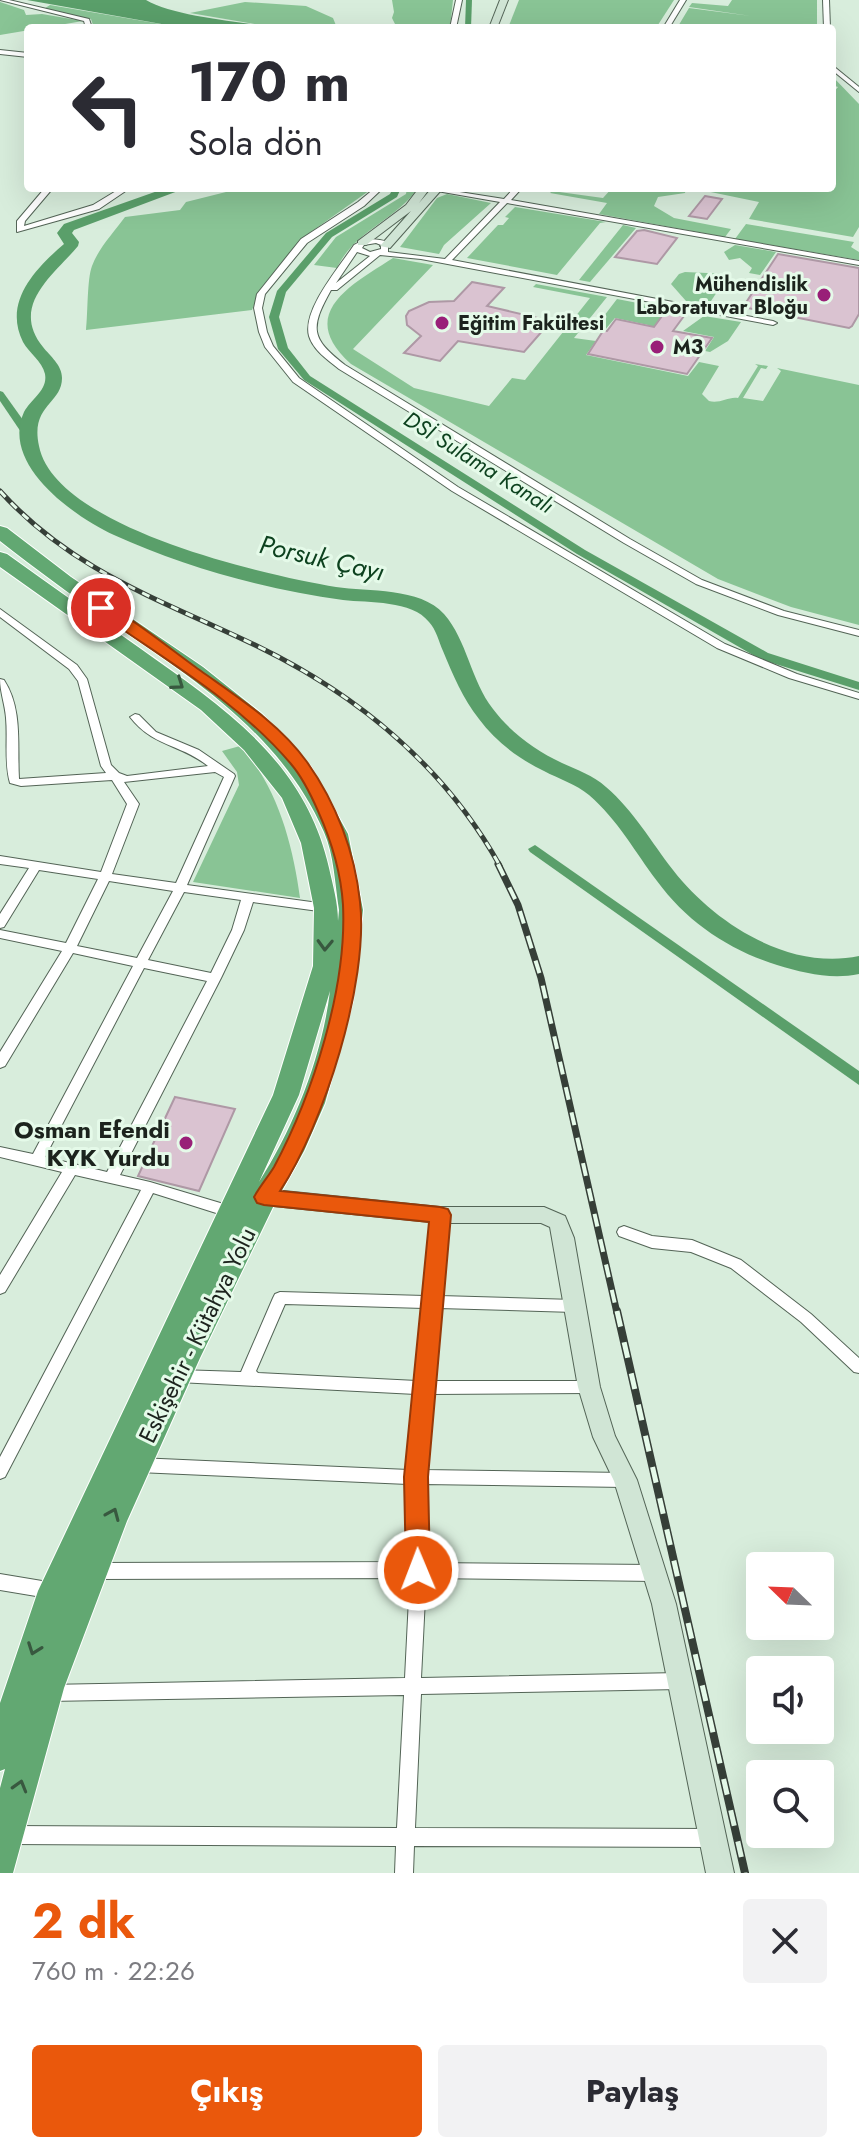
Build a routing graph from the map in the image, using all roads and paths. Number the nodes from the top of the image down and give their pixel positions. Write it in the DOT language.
graph roads {
  1 [pos="1,0"];
  2 [pos="459,0"];
  3 [pos="504,0"];
  4 [pos="514,0"];
  5 [pos="683,0"];
  6 [pos="826,0"];
  7 [pos="88,24"];
  8 [pos="454,24"];
  9 [pos="500,24"];
  10 [pos="668,24"];
  11 [pos="827,24"];
  12 [pos="0,52"];
  13 [pos="24,55"];
  14 [pos="836,70"];
  15 [pos="859,90"];
  16 [pos="46,192"];
  17 [pos="120,192"];
  18 [pos="374,192"];
  19 [pos="428,192"];
  20 [pos="430,192"];
  21 [pos="454,192"];
  22 [pos="514,192"];
  23 [pos="505,202"];
  24 [pos="359,245"];
  25 [pos="383,250"];
  26 [pos="446,262"];
  27 [pos="859,263"];
  28 [pos="326,295"];
  29 [pos="773,323"];
  30 [pos="0,532"];
  31 [pos="0,558"];
  32 [pos="0,612"];
  33 [pos="859,633"];
  34 [pos="0,682"];
  35 [pos="859,696"];
  36 [pos="135,717"];
  37 [pos="217,768"];
  38 [pos="115,776"];
  39 [pos="0,860"];
  40 [pos="36,866"];
  41 [pos="105,877"];
  42 [pos="180,888"];
  43 [pos="248,898"];
  44 [pos="326,908"];
  45 [pos="0,924"];
  46 [pos="0,934"];
  47 [pos="70,948"];
  48 [pos="141,962"];
  49 [pos="215,978"];
  50 [pos="0,1063"];
  51 [pos="0,1152"];
  52 [pos="36,1161"];
  53 [pos="71,1169"];
  54 [pos="111,1178"];
  55 [pos="150,1187"];
  56 [pos="264,1197"];
  57 [pos="232,1212"];
  58 [pos="440,1215"];
  59 [pos="624,1232"];
  60 [pos="0,1288"];
  61 [pos="434,1301"];
  62 [pos="574,1306"];
  63 [pos="859,1367"];
  64 [pos="177,1376"];
  65 [pos="255,1379"];
  66 [pos="589,1387"];
  67 [pos="426,1388"];
  68 [pos="135,1465"];
  69 [pos="0,1472"];
  70 [pos="416,1477"];
  71 [pos="625,1480"];
  72 [pos="418,1570"];
  73 [pos="89,1571"];
  74 [pos="654,1573"];
  75 [pos="0,1582"];
  76 [pos="54,1591"];
  77 [pos="680,1681"];
  78 [pos="414,1688"];
  79 [pos="46,1694"];
  80 [pos="0,1754"];
  81 [pos="406,1837"];
  82 [pos="713,1838"];
  83 [pos="3,1848"];
  84 [pos="404,1873"];
  85 [pos="720,1873"];
  1 -- 7 [label="street"];
  2 -- 8 [label="street"];
  3 -- 9 [label="street"];
  4 -- 9 [label="street"];
  5 -- 10 [label="street"];
  6 -- 11 [label="street"];
  12 -- 13 [label="street"];
  14 -- 15 [label="street"];
  16 -- 17 [label="street"];
  18 -- 35 [label="street"];
  19 -- 24 [label="street"];
  20 -- 25 [label="street"];
  21 -- 23 [label="street"];
  22 -- 23 [label="street"];
  23 -- 26 [label="street"];
  23 -- 27 [label="street"];
  24 -- 25 [label="street"];
  24 -- 25 [label="street"];
  24 -- 28 [label="street"];
  25 -- 26 [label="street"];
  25 -- 28 [label="street"];
  26 -- 29 [label="street"];
  28 -- 33 [label="street"];
  30 -- 56 [label="highway, Eskişehir - Kütahya Yolu"];
  31 -- 44 [label="highway, Eskişehir - Kütahya Yolu, one-way"];
  32 -- 38 [label="street"];
  34 -- 38 [label="street"];
  36 -- 37 [label="street"];
  37 -- 38 [label="street"];
  37 -- 42 [label="street"];
  38 -- 41 [label="street"];
  39 -- 40 [label="street"];
  40 -- 41 [label="street"];
  40 -- 45 [label="street"];
  41 -- 42 [label="street"];
  41 -- 47 [label="street"];
  42 -- 43 [label="street"];
  42 -- 48 [label="street"];
  43 -- 44 [label="street"];
  43 -- 49 [label="street"];
  44 -- 57 [label="highway, Eskişehir - Kütahya Yolu, one-way"];
  46 -- 47 [label="street"];
  47 -- 48 [label="street"];
  47 -- 50 [label="street"];
  48 -- 49 [label="street"];
  48 -- 52 [label="street"];
  49 -- 54 [label="street"];
  51 -- 52 [label="street"];
  52 -- 53 [label="street"];
  53 -- 54 [label="street"];
  53 -- 60 [label="street"];
  54 -- 55 [label="street"];
  55 -- 57 [label="street"];
  55 -- 69 [label="street"];
  56 -- 58 [label="street"];
  56 -- 64 [label="highway, Eskişehir - Kütahya Yolu"];
  57 -- 76 [label="highway, Eskişehir - Kütahya Yolu"];
  58 -- 61 [label="street"];
  58 -- 62 [label="street"];
  59 -- 63 [label="street"];
  61 -- 62 [label="street"];
  61 -- 65 [label="street"];
  61 -- 67 [label="street"];
  62 -- 66 [label="street"];
  64 -- 65 [label="street"];
  64 -- 68 [label="highway, Eskişehir - Kütahya Yolu"];
  65 -- 67 [label="street"];
  66 -- 67 [label="street"];
  66 -- 71 [label="street"];
  67 -- 70 [label="street"];
  68 -- 70 [label="street"];
  73 -- 68 [label="highway, Eskişehir - Kütahya Yolu, one-way"];
  70 -- 71 [label="street"];
  70 -- 72 [label="street"];
  71 -- 74 [label="street"];
  72 -- 73 [label="street"];
  72 -- 74 [label="street"];
  72 -- 78 [label="street"];
  73 -- 79 [label="highway, Eskişehir - Kütahya Yolu"];
  74 -- 77 [label="street"];
  75 -- 76 [label="street"];
  76 -- 80 [label="highway, Eskişehir - Kütahya Yolu, one-way"];
  77 -- 78 [label="street"];
  77 -- 82 [label="street"];
  78 -- 79 [label="street"];
  78 -- 81 [label="street"];
  83 -- 79 [label="highway, Eskişehir - Kütahya Yolu, one-way"];
  81 -- 82 [label="street"];
  81 -- 83 [label="street"];
  81 -- 84 [label="street"];
  82 -- 85 [label="street"];
}
